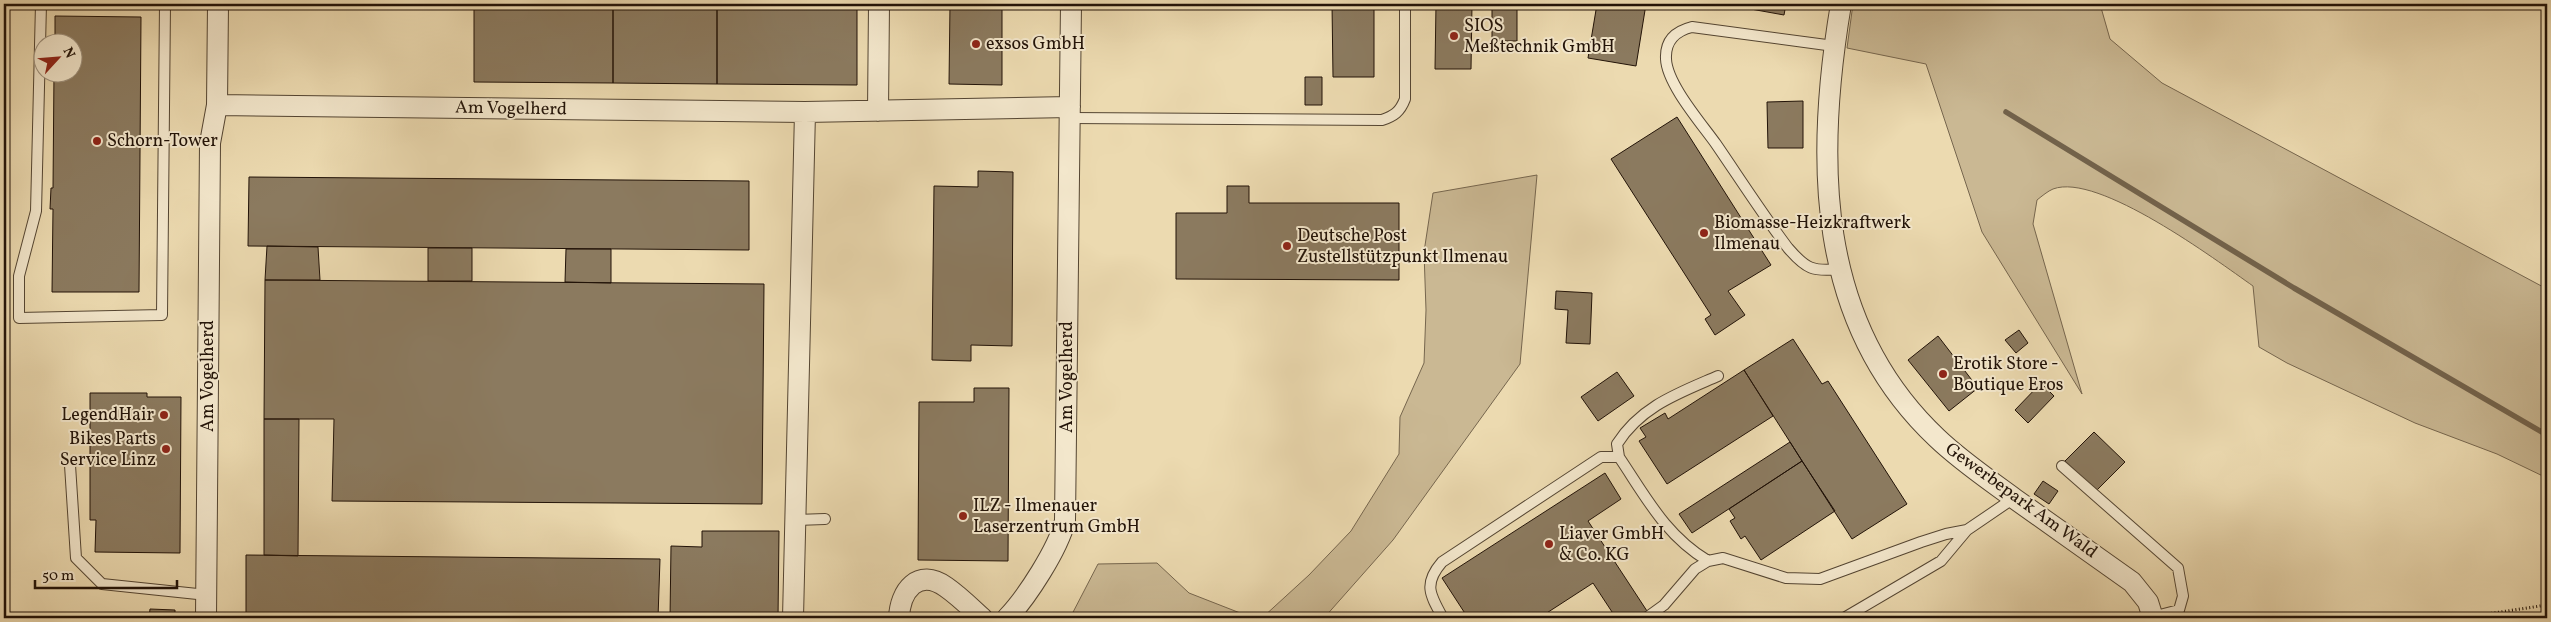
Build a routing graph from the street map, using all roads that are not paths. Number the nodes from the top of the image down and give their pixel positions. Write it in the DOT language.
graph roads {
  1 [pos="42,4"];
  2 [pos="165,4"];
  3 [pos="218,4"];
  4 [pos="879,4"];
  5 [pos="1072,4"];
  6 [pos="1405,4"];
  7 [pos="1841,4"];
  8 [pos="1834,46"];
  9 [pos="218,105"];
  10 [pos="878,111"];
  11 [pos="805,112"];
  12 [pos="1070,113"];
  13 [pos="1840,269"];
  14 [pos="1718,376"];
  15 [pos="1619,457"];
  16 [pos="70,465"];
  17 [pos="2062,466"];
  18 [pos="2014,498"];
  19 [pos="825,519"];
  20 [pos="796,520"];
  21 [pos="1967,530"];
  22 [pos="1708,561"];
  23 [pos="206,595"];
  24 [pos="2152,617"];
  25 [pos="206,618"];
  26 [pos="793,618"];
  27 [pos="899,618"];
  28 [pos="982,618"];
  29 [pos="1007,618"];
  30 [pos="1443,618"];
  31 [pos="1646,618"];
  32 [pos="1844,618"];
  1 -- 2 [label="lane"];
  3 -- 9 [label="street, Am Vogelherd"];
  4 -- 10 [label="street"];
  5 -- 12 [label="street, Am Vogelherd"];
  6 -- 12 [label="lane, Am Vogelherd"];
  7 -- 8 [label="street, Gewerbepark Am Wald"];
  8 -- 13 [label="street, Gewerbepark Am Wald"];
  8 -- 13 [label="lane"];
  9 -- 11 [label="street, Am Vogelherd"];
  9 -- 23 [label="street, Am Vogelherd"];
  10 -- 11 [label="street, Am Vogelherd"];
  10 -- 12 [label="street, Am Vogelherd"];
  11 -- 20 [label="street"];
  12 -- 29 [label="street, Am Vogelherd"];
  13 -- 18 [label="street, Gewerbepark Am Wald"];
  14 -- 15 [label="lane"];
  15 -- 22 [label="lane"];
  15 -- 30 [label="lane"];
  16 -- 23 [label="lane"];
  17 -- 24 [label="lane"];
  18 -- 21 [label="lane"];
  18 -- 24 [label="street, Gewerbepark Am Wald"];
  19 -- 20 [label="lane"];
  20 -- 26 [label="street"];
  21 -- 22 [label="lane"];
  21 -- 32 [label="lane"];
  22 -- 31 [label="lane"];
  23 -- 25 [label="street, Am Vogelherd"];
  27 -- 28 [label="street"];
}
